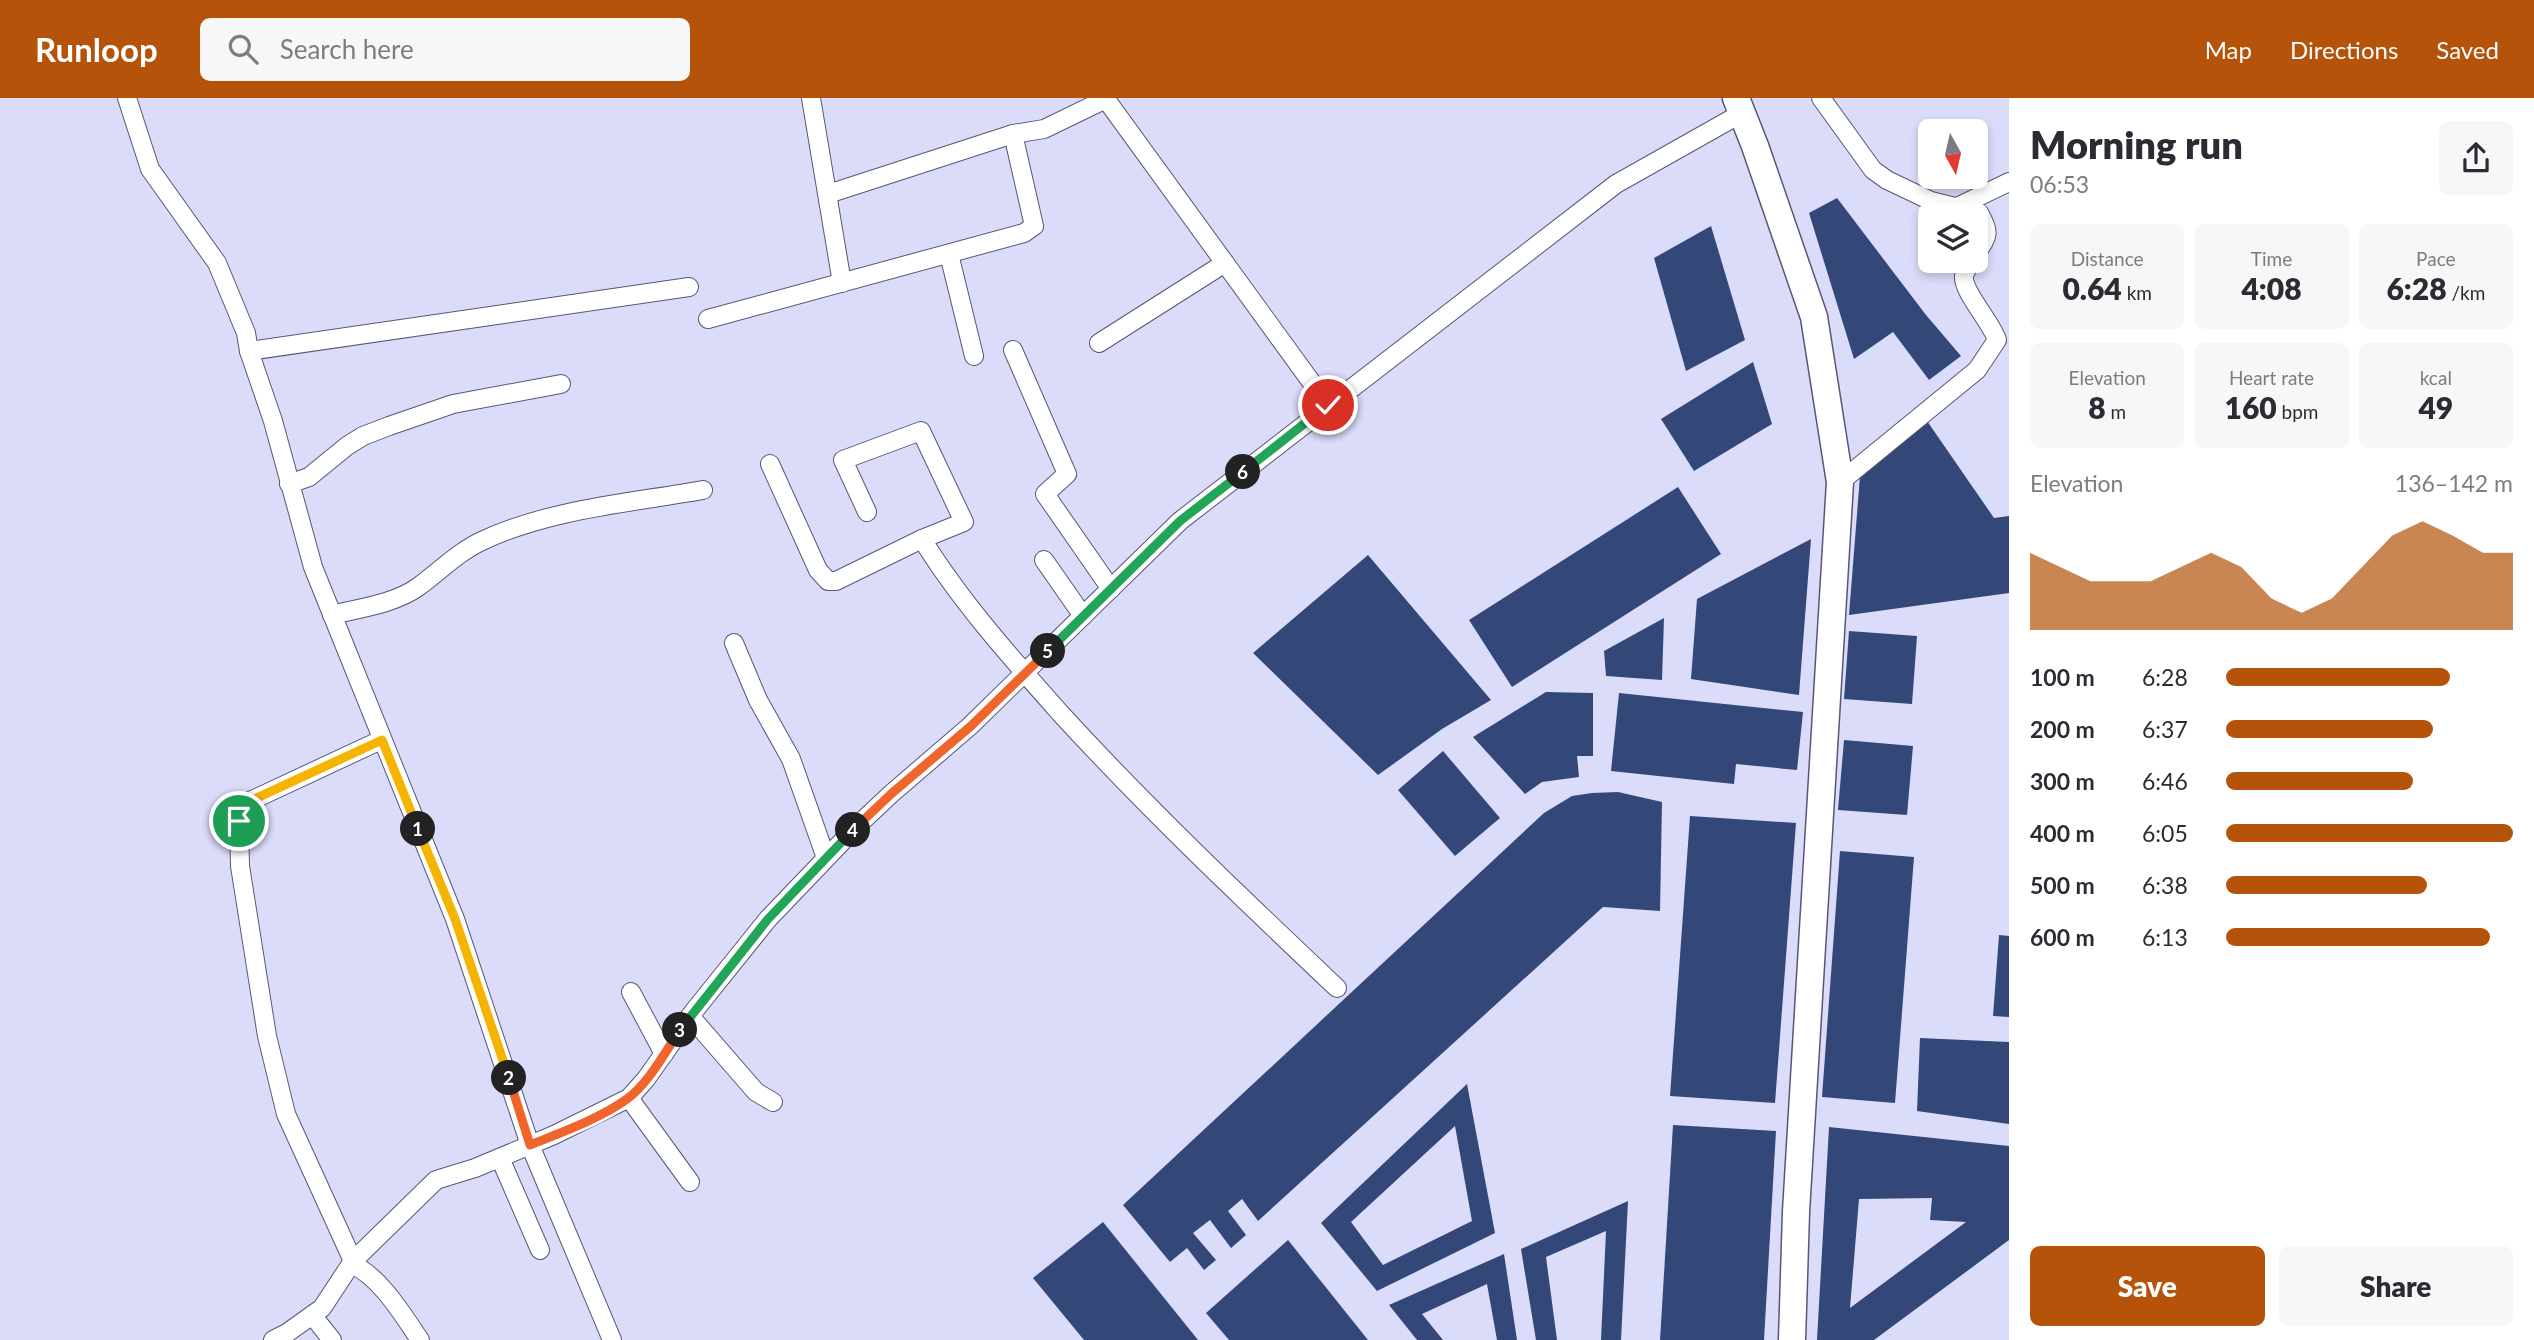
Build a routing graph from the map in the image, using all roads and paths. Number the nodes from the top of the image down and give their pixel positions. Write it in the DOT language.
graph roads {
  1 [pos="127,98"];
  2 [pos="811,98"];
  3 [pos="1821,98"];
  4 [pos="1105,99"];
  5 [pos="1739,105"];
  6 [pos="1013,134"];
  7 [pos="2009,182"];
  8 [pos="828,194"];
  9 [pos="1942,203"];
  10 [pos="1965,203"];
  11 [pos="949,254"];
  12 [pos="1225,263"];
  13 [pos="1966,273"];
  14 [pos="842,283"];
  15 [pos="689,288"];
  16 [pos="708,319"];
  17 [pos="1099,342"];
  18 [pos="249,351"];
  19 [pos="1013,351"];
  20 [pos="974,356"];
  21 [pos="561,384"];
  22 [pos="1328,405"];
  23 [pos="770,464"];
  24 [pos="1840,482"];
  25 [pos="289,484"];
  26 [pos="703,490"];
  27 [pos="867,512"];
  28 [pos="922,539"];
  29 [pos="1044,560"];
  30 [pos="1111,589"];
  31 [pos="332,615"];
  32 [pos="1083,616"];
  33 [pos="734,643"];
  34 [pos="1024,673"];
  35 [pos="382,740"];
  36 [pos="826,858"];
  37 [pos="1337,988"];
  38 [pos="631,992"];
  39 [pos="690,1016"];
  40 [pos="664,1054"];
  41 [pos="629,1098"];
  42 [pos="773,1102"];
  43 [pos="530,1145"];
  44 [pos="500,1158"];
  45 [pos="690,1182"];
  46 [pos="540,1250"];
  47 [pos="352,1262"];
  48 [pos="312,1315"];
  49 [pos="273,1340"];
  50 [pos="332,1340"];
  51 [pos="420,1340"];
  52 [pos="612,1340"];
  53 [pos="1792,1340"];
  1 -- 18 [label="street"];
  2 -- 8 [label="street"];
  3 -- 9 [label="street"];
  4 -- 6 [label="street"];
  4 -- 12 [label="street"];
  5 -- 22 [label="street"];
  5 -- 24 [label="street"];
  6 -- 8 [label="street"];
  6 -- 11 [label="street"];
  7 -- 10 [label="street"];
  8 -- 14 [label="street"];
  11 -- 14 [label="street"];
  11 -- 20 [label="street"];
  12 -- 17 [label="street"];
  12 -- 22 [label="street"];
  13 -- 24 [label="street"];
  14 -- 16 [label="street"];
  15 -- 18 [label="street"];
  18 -- 25 [label="street"];
  19 -- 30 [label="street"];
  21 -- 25 [label="street"];
  22 -- 30 [label="street"];
  23 -- 28 [label="street"];
  24 -- 53 [label="street"];
  25 -- 31 [label="street"];
  26 -- 31 [label="street"];
  27 -- 28 [label="street"];
  28 -- 34 [label="street"];
  29 -- 32 [label="street"];
  30 -- 32 [label="street"];
  31 -- 35 [label="street"];
  32 -- 34 [label="street"];
  33 -- 36 [label="street"];
  34 -- 36 [label="street"];
  34 -- 37 [label="street"];
  35 -- 43 [label="street"];
  35 -- 47 [label="street"];
  36 -- 39 [label="street"];
  38 -- 40 [label="street"];
  39 -- 40 [label="street"];
  39 -- 42 [label="street"];
  40 -- 41 [label="street"];
  41 -- 43 [label="street"];
  41 -- 45 [label="street"];
  43 -- 44 [label="street"];
  43 -- 52 [label="street"];
  44 -- 46 [label="street"];
  44 -- 47 [label="street"];
  47 -- 48 [label="street"];
  47 -- 51 [label="street"];
  48 -- 49 [label="street"];
  48 -- 50 [label="street"];
}
